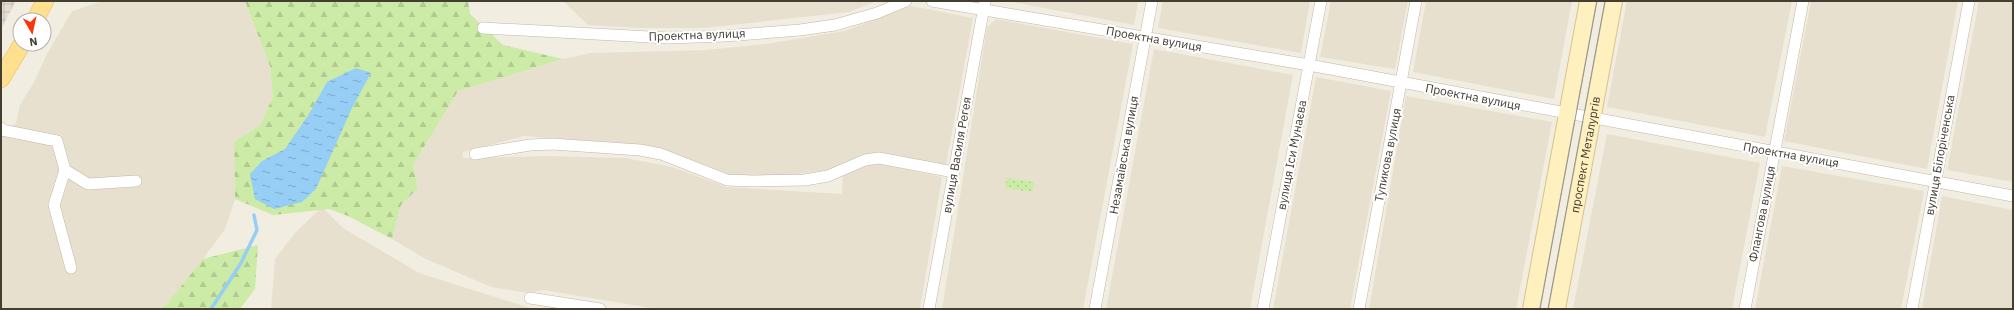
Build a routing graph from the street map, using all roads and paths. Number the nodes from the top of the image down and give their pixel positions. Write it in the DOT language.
graph roads {
  1 [pos="45,1"];
  2 [pos="906,1"];
  3 [pos="932,1"];
  4 [pos="1152,1"];
  5 [pos="1321,1"];
  6 [pos="1416,1"];
  7 [pos="1588,1"];
  8 [pos="1614,1"];
  9 [pos="1803,1"];
  10 [pos="1969,1"];
  11 [pos="984,5"];
  12 [pos="39,12"];
  13 [pos="483,28"];
  14 [pos="1146,37"];
  15 [pos="17,52"];
  16 [pos="1309,66"];
  17 [pos="1,79"];
  18 [pos="1401,83"];
  19 [pos="1567,114"];
  20 [pos="1592,119"];
  21 [pos="1,128"];
  22 [pos="1774,151"];
  23 [pos="475,154"];
  24 [pos="65,170"];
  25 [pos="954,172"];
  26 [pos="1936,180"];
  27 [pos="136,181"];
  28 [pos="2013,196"];
  29 [pos="71,268"];
  30 [pos="530,298"];
  31 [pos="600,309"];
  32 [pos="929,309"];
  33 [pos="1095,309"];
  34 [pos="1263,309"];
  35 [pos="1359,309"];
  36 [pos="1531,309"];
  37 [pos="1557,309"];
  38 [pos="1745,309"];
  39 [pos="1912,309"];
  1 -- 12 [label="main road"];
  2 -- 13 [label="street, Проектна вулиця"];
  3 -- 11 [label="street, Проектна вулиця"];
  4 -- 14 [label="street, Незамаївська вулиця"];
  5 -- 16 [label="street, вулиця Іси Мунаєва"];
  6 -- 18 [label="street, Тупикова вулиця"];
  7 -- 19 [label="main road"];
  8 -- 20 [label="main road, проспект Металургів"];
  9 -- 22 [label="street, Флангова вулиця"];
  10 -- 26 [label="street, вулиця Білоріченська"];
  11 -- 14 [label="street, Проектна вулиця"];
  11 -- 25 [label="street, вулиця Василя Регея"];
  14 -- 16 [label="street, Проектна вулиця"];
  14 -- 33 [label="street, Незамаївська вулиця"];
  15 -- 17 [label="main road"];
  16 -- 18 [label="street, Проектна вулиця"];
  16 -- 34 [label="street, вулиця Іси Мунаєва"];
  18 -- 19 [label="street, Проектна вулиця"];
  18 -- 35 [label="street, Тупикова вулиця"];
  19 -- 20 [label="street, Проектна вулиця"];
  19 -- 36 [label="main road"];
  20 -- 22 [label="street, Проектна вулиця"];
  20 -- 37 [label="main road, проспект Металургів"];
  21 -- 24 [label="street"];
  22 -- 26 [label="street, Проектна вулиця"];
  22 -- 38 [label="street, Флангова вулиця"];
  23 -- 25 [label="street"];
  24 -- 27 [label="street"];
  24 -- 29 [label="street"];
  25 -- 32 [label="street, вулиця Василя Регея"];
  26 -- 28 [label="street, Проектна вулиця"];
  26 -- 39 [label="street, вулиця Білоріченська"];
  30 -- 31 [label="street"];
}
